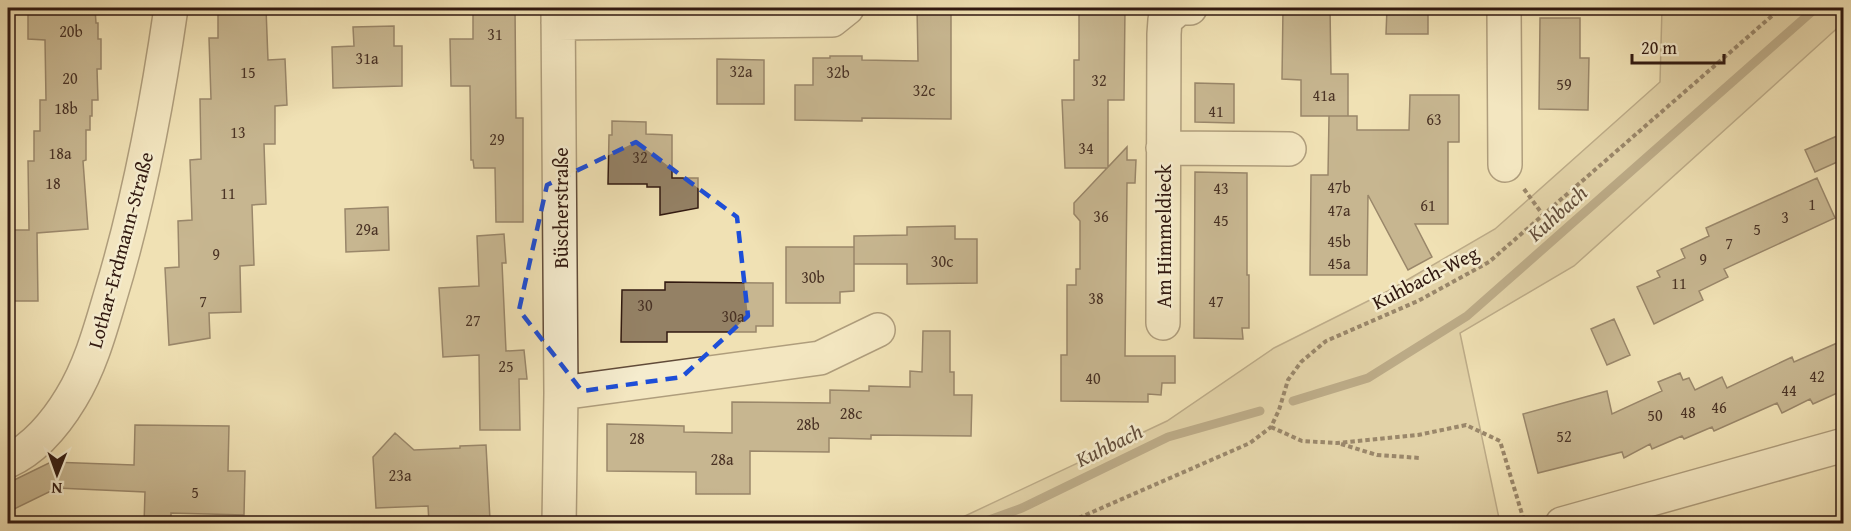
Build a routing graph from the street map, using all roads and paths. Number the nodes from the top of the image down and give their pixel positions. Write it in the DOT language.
graph roads {
  1 [pos="171,8"];
  2 [pos="847,8"];
  3 [pos="1190,8"];
  4 [pos="1504,8"];
  5 [pos="1781,8"];
  6 [pos="558,15"];
  7 [pos="1163,148"];
  8 [pos="1289,149"];
  9 [pos="1505,165"];
  10 [pos="1163,323"];
  11 [pos="878,330"];
  12 [pos="561,393"];
  13 [pos="1271,428"];
  14 [pos="1337,443"];
  15 [pos="1844,445"];
  16 [pos="1420,458"];
  17 [pos="8,462"];
  18 [pos="559,524"];
  19 [pos="1065,524"];
  20 [pos="1525,524"];
  21 [pos="1562,524"];
  1 -- 17 [label="street, Lothar-Erdmann-Straße"];
  2 -- 6 [label="street, Büscherstraße"];
  3 -- 7 [label="street, Am Himmeldieck"];
  4 -- 9 [label="street"];
  5 -- 13 [label="path, Kuhbach-Weg"];
  6 -- 12 [label="street, Büscherstraße"];
  7 -- 8 [label="street, Am Himmeldieck"];
  7 -- 10 [label="street, Am Himmeldieck"];
  11 -- 12 [label="street"];
  12 -- 18 [label="street, Büscherstraße"];
  13 -- 14 [label="path"];
  13 -- 19 [label="path"];
  14 -- 16 [label="path"];
  14 -- 20 [label="path"];
  15 -- 21 [label="street"];
}
